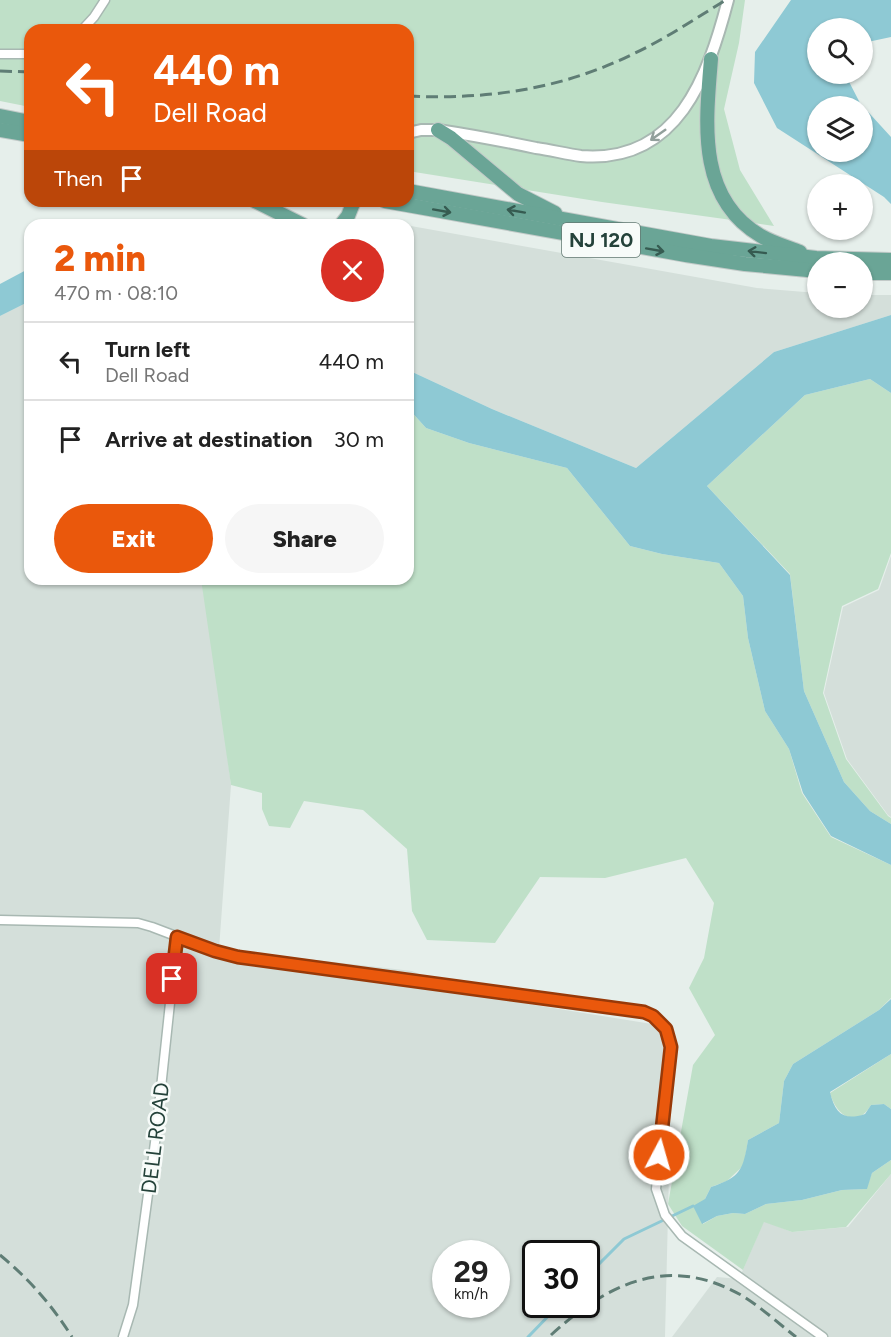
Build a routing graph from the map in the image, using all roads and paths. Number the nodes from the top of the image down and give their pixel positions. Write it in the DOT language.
graph roads {
  1 [pos="105,0"];
  2 [pos="728,0"];
  3 [pos="88,24"];
  4 [pos="0,54"];
  5 [pos="24,54"];
  6 [pos="711,59"];
  7 [pos="0,116"];
  8 [pos="24,121"];
  9 [pos="0,130"];
  10 [pos="438,130"];
  11 [pos="414,132"];
  12 [pos="24,134"];
  13 [pos="414,192"];
  14 [pos="414,206"];
  15 [pos="267,207"];
  16 [pos="291,219"];
  17 [pos="573,221"];
  18 [pos="807,259"];
  19 [pos="891,260"];
  20 [pos="873,261"];
  21 [pos="807,262"];
  22 [pos="807,264"];
  23 [pos="873,273"];
  24 [pos="891,273"];
  25 [pos="0,920"];
  26 [pos="177,937"];
  27 [pos="123,1337"];
  28 [pos="823,1337"];
  1 -- 3 [label="street"];
  2 -- 6 [label="street"];
  4 -- 5 [label="street"];
  6 -- 10 [label="street, one-way"];
  6 -- 18 [label="main road"];
  7 -- 8 [label="main road"];
  9 -- 12 [label="main road"];
  10 -- 11 [label="street"];
  10 -- 17 [label="main road"];
  17 -- 13 [label="main road, NJ 120, one-way"];
  14 -- 22 [label="main road, NJ 120, one-way"];
  15 -- 16 [label="main road"];
  21 -- 17 [label="main road, NJ 120, one-way"];
  19 -- 20 [label="main road, NJ 120"];
  23 -- 24 [label="main road"];
  25 -- 26 [label="street"];
  26 -- 27 [label="street, DELL ROAD"];
  26 -- 28 [label="street"];
}
